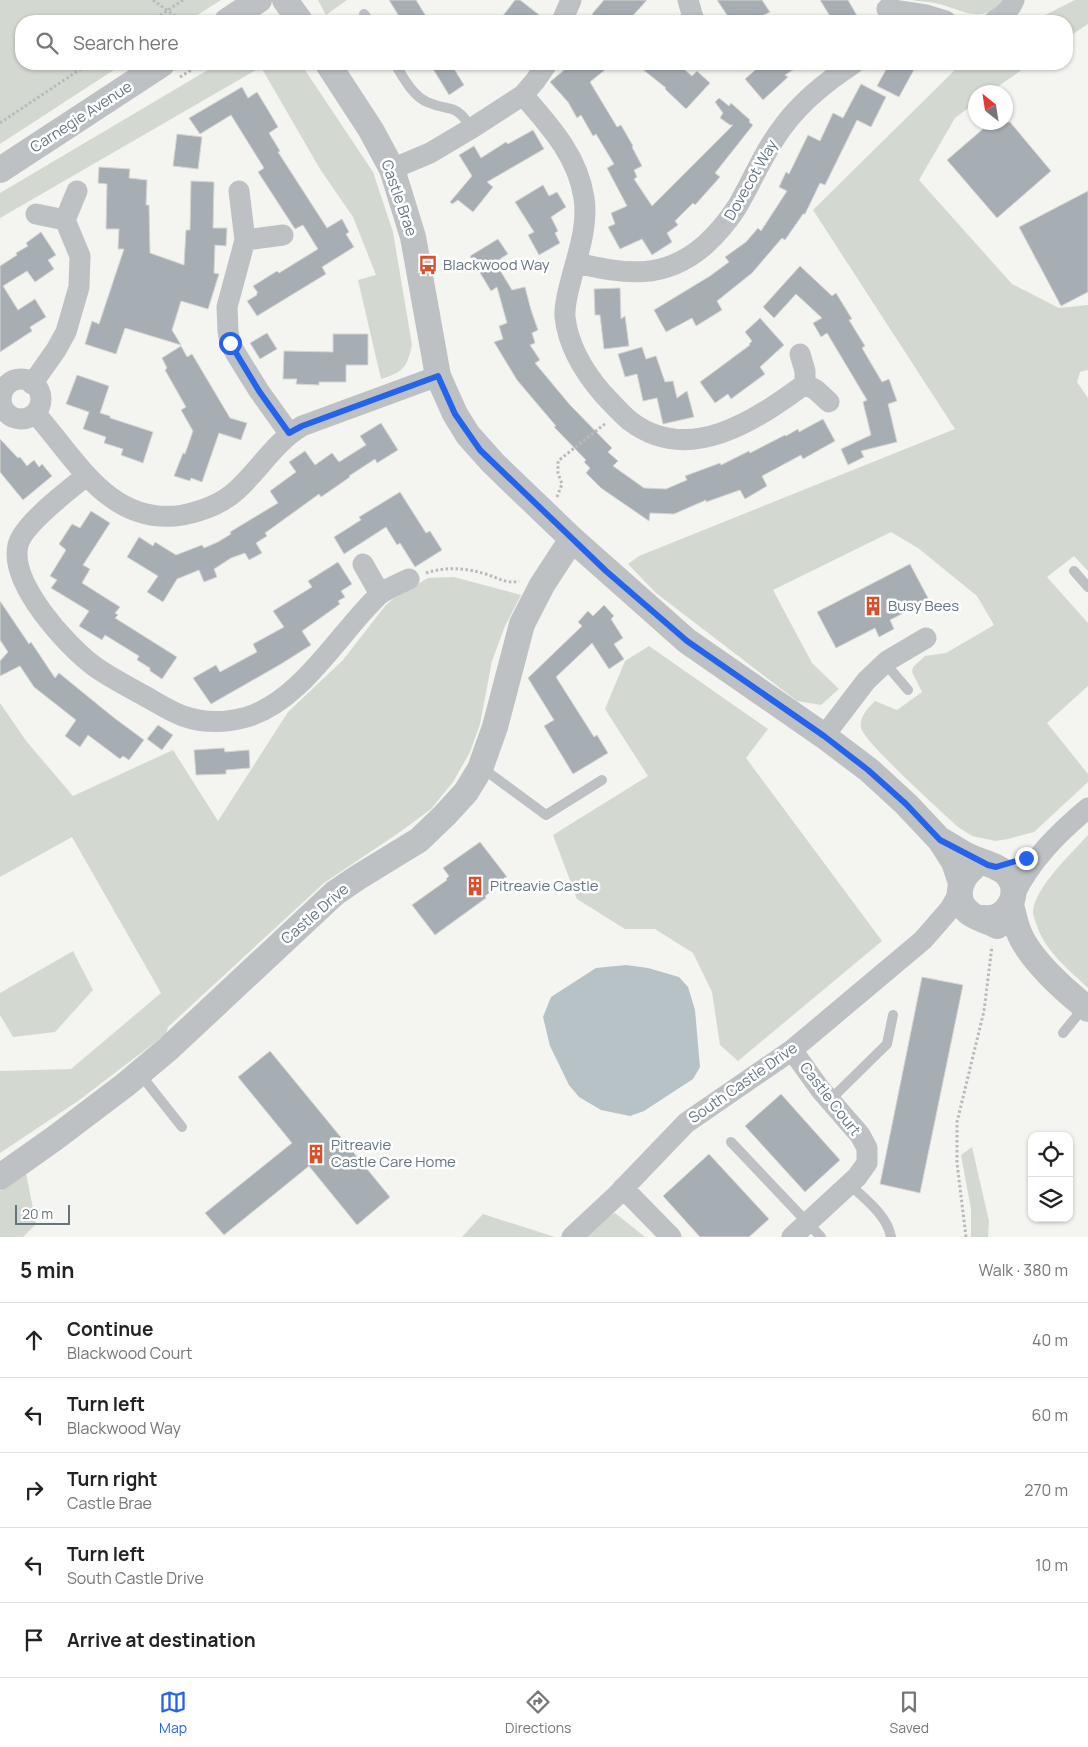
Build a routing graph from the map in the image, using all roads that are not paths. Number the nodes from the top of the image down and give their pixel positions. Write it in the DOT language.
graph roads {
  1 [pos="259,0"];
  2 [pos="285,0"];
  3 [pos="688,0"];
  4 [pos="1014,0"];
  5 [pos="886,10"];
  6 [pos="235,15"];
  7 [pos="296,15"];
  8 [pos="692,15"];
  9 [pos="926,15"];
  10 [pos="1004,15"];
  11 [pos="153,70"];
  12 [pos="332,70"];
  13 [pos="399,70"];
  14 [pos="543,70"];
  15 [pos="845,70"];
  16 [pos="523,94"];
  17 [pos="472,128"];
  18 [pos="392,169"];
  19 [pos="0,170"];
  20 [pos="77,191"];
  21 [pos="239,191"];
  22 [pos="36,214"];
  23 [pos="65,220"];
  24 [pos="282,235"];
  25 [pos="245,240"];
  26 [pos="576,262"];
  27 [pos="800,354"];
  28 [pos="438,376"];
  29 [pos="32,384"];
  30 [pos="805,384"];
  31 [pos="1,394"];
  32 [pos="829,402"];
  33 [pos="35,413"];
  34 [pos="289,433"];
  35 [pos="86,476"];
  36 [pos="572,539"];
  37 [pos="363,564"];
  38 [pos="1074,572"];
  39 [pos="409,579"];
  40 [pos="1088,588"];
  41 [pos="380,594"];
  42 [pos="926,638"];
  43 [pos="885,663"];
  44 [pos="908,690"];
  45 [pos="824,736"];
  46 [pos="480,769"];
  47 [pos="602,780"];
  48 [pos="1088,808"];
  49 [pos="940,840"];
  50 [pos="1043,850"];
  51 [pos="992,866"];
  52 [pos="960,887"];
  53 [pos="1012,900"];
  54 [pos="987,921"];
  55 [pos="923,940"];
  56 [pos="1026,946"];
  57 [pos="1086,1007"];
  58 [pos="892,1014"];
  59 [pos="1064,1033"];
  60 [pos="792,1050"];
  61 [pos="140,1073"];
  62 [pos="829,1101"];
  63 [pos="182,1127"];
  64 [pos="731,1142"];
  65 [pos="0,1177"];
  66 [pos="849,1184"];
  67 [pos="624,1188"];
  68 [pos="814,1229"];
  69 [pos="572,1237"];
  70 [pos="671,1237"];
  71 [pos="792,1237"];
  72 [pos="891,1237"];
  1 -- 6 [label="street"];
  2 -- 7 [label="street"];
  3 -- 8 [label="street"];
  4 -- 10 [label="street"];
  5 -- 9 [label="street"];
  11 -- 19 [label="street, Carnegie Avenue"];
  12 -- 18 [label="street, Castle Brae"];
  13 -- 17 [label="lane"];
  14 -- 16 [label="street"];
  15 -- 26 [label="street, Dovecot Way"];
  16 -- 17 [label="street"];
  16 -- 26 [label="street"];
  17 -- 18 [label="street"];
  18 -- 28 [label="street, Castle Brae"];
  20 -- 23 [label="street"];
  21 -- 25 [label="street"];
  22 -- 23 [label="street"];
  23 -- 29 [label="street"];
  24 -- 25 [label="street"];
  25 -- 34 [label="street"];
  26 -- 30 [label="street"];
  27 -- 30 [label="street"];
  28 -- 34 [label="street"];
  28 -- 36 [label="street, Castle Brae"];
  29 -- 31 [label="street"];
  29 -- 33 [label="street"];
  30 -- 32 [label="street"];
  31 -- 33 [label="street"];
  33 -- 35 [label="street"];
  34 -- 35 [label="street"];
  35 -- 41 [label="street"];
  36 -- 45 [label="street, Castle Brae"];
  36 -- 46 [label="street, Castle Drive"];
  37 -- 41 [label="street"];
  38 -- 40 [label="lane"];
  39 -- 41 [label="street"];
  42 -- 43 [label="street"];
  43 -- 44 [label="lane"];
  43 -- 45 [label="street"];
  45 -- 49 [label="street, Castle Brae"];
  46 -- 47 [label="lane"];
  46 -- 61 [label="street, Castle Drive"];
  48 -- 50 [label="street"];
  49 -- 51 [label="street, Castle Brae"];
  49 -- 52 [label="street, Castle Brae"];
  50 -- 51 [label="street"];
  50 -- 53 [label="street"];
  51 -- 52 [label="street"];
  51 -- 53 [label="street, Castle Brae"];
  52 -- 54 [label="street, Castle Brae"];
  52 -- 55 [label="street, South Castle Drive"];
  53 -- 54 [label="street"];
  53 -- 56 [label="street, Castle Brae"];
  54 -- 55 [label="street, South Castle Drive"];
  54 -- 56 [label="street, Castle Brae"];
  55 -- 60 [label="street, South Castle Drive"];
  56 -- 57 [label="street, Castle Brae"];
  57 -- 59 [label="lane"];
  58 -- 62 [label="lane"];
  60 -- 62 [label="street, Castle Court"];
  60 -- 67 [label="street, South Castle Drive"];
  61 -- 63 [label="lane"];
  61 -- 65 [label="street, Castle Drive"];
  62 -- 66 [label="street, Castle Court"];
  64 -- 68 [label="lane"];
  66 -- 68 [label="street, Castle Court"];
  66 -- 72 [label="lane"];
  67 -- 69 [label="street, South Castle Drive"];
  67 -- 70 [label="street"];
  68 -- 71 [label="street, Castle Court"];
}
